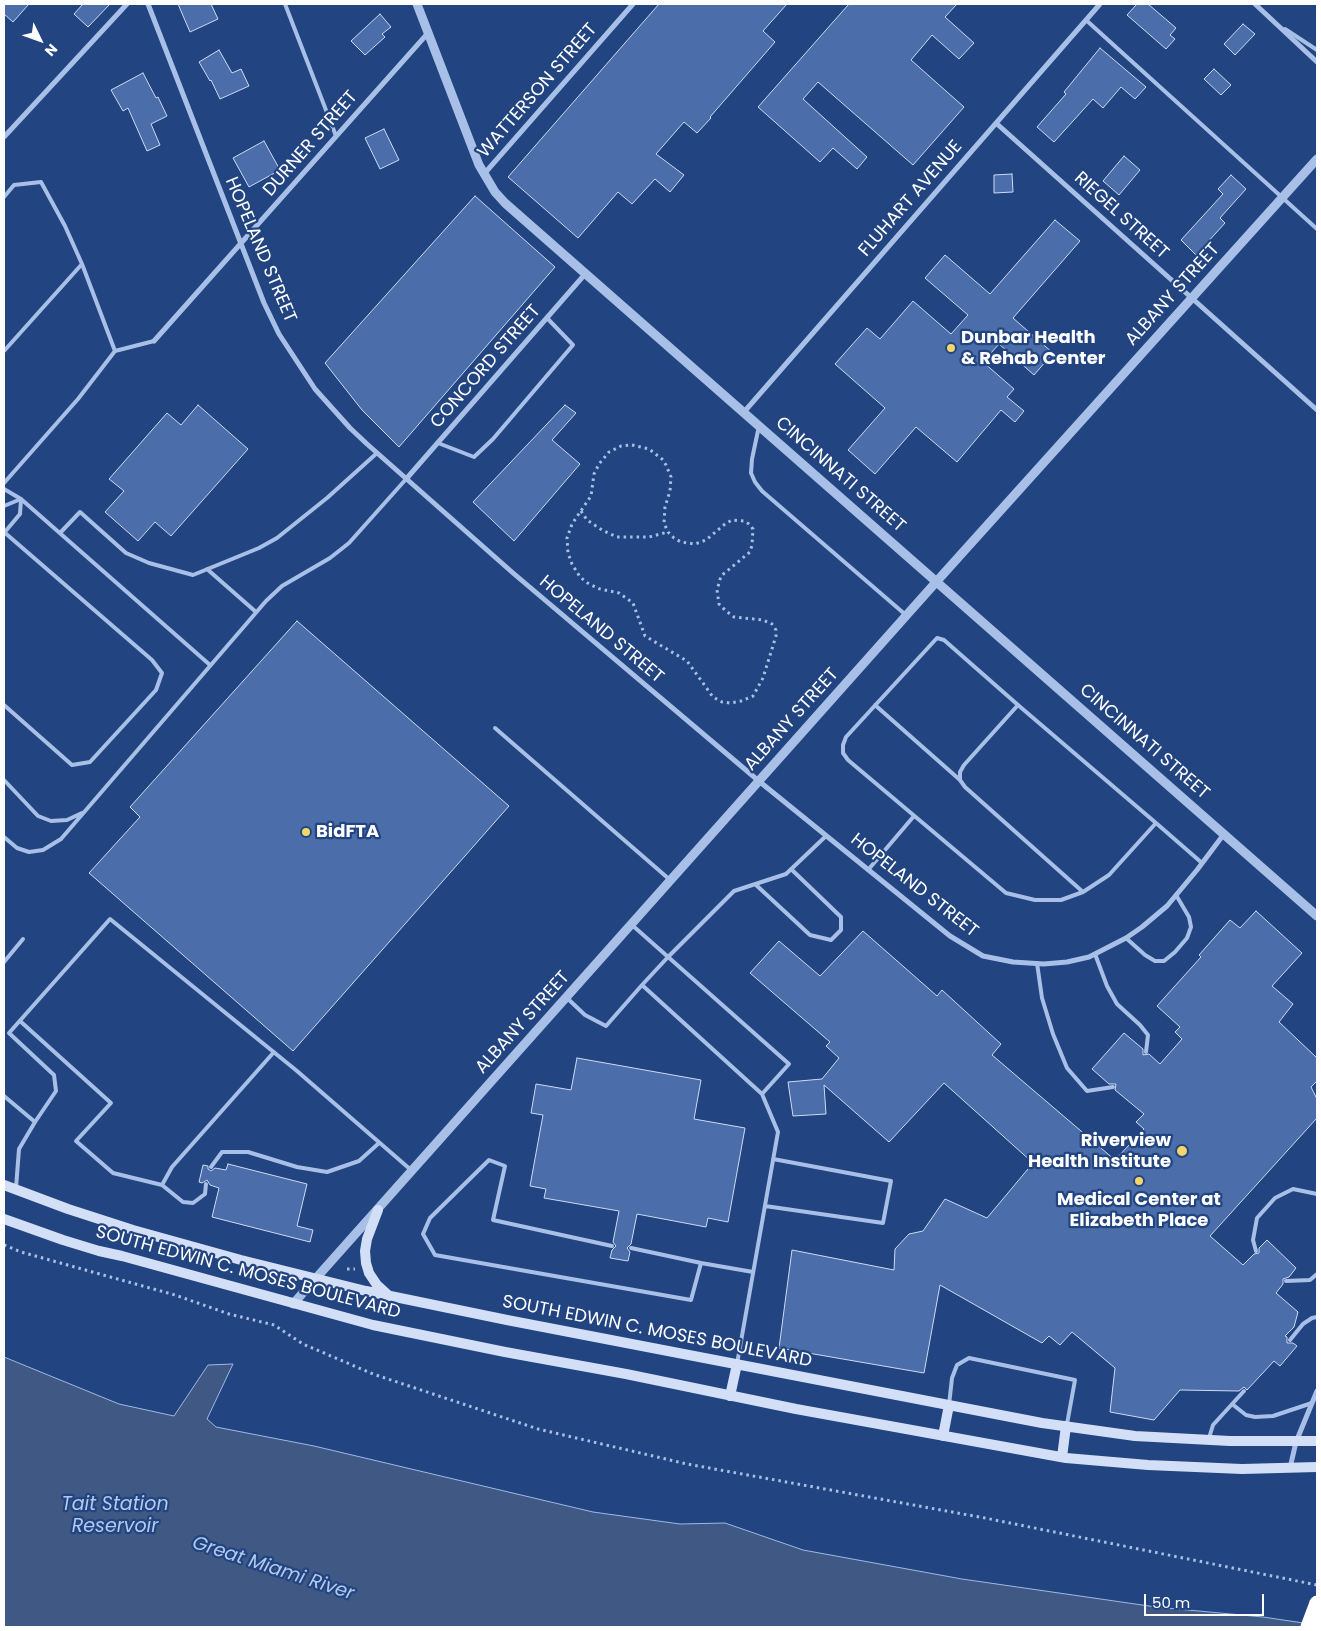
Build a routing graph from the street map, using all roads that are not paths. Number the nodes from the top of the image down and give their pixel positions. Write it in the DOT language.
graph roads {
  1 [pos="127,4"];
  2 [pos="148,4"];
  3 [pos="285,4"];
  4 [pos="417,4"];
  5 [pos="633,4"];
  6 [pos="1100,4"];
  7 [pos="1255,4"];
  8 [pos="1086,20"];
  9 [pos="1279,25"];
  10 [pos="428,33"];
  11 [pos="1317,50"];
  12 [pos="1317,62"];
  13 [pos="996,123"];
  14 [pos="336,136"];
  15 [pos="4,137"];
  16 [pos="1317,159"];
  17 [pos="483,174"];
  18 [pos="4,197"];
  19 [pos="1282,198"];
  20 [pos="1317,229"];
  21 [pos="240,245"];
  22 [pos="82,264"];
  23 [pos="586,273"];
  24 [pos="1192,298"];
  25 [pos="547,318"];
  26 [pos="154,341"];
  27 [pos="4,351"];
  28 [pos="114,351"];
  29 [pos="1317,410"];
  30 [pos="744,412"];
  31 [pos="759,426"];
  32 [pos="438,443"];
  33 [pos="377,452"];
  34 [pos="407,478"];
  35 [pos="4,483"];
  36 [pos="4,489"];
  37 [pos="21,499"];
  38 [pos="4,506"];
  39 [pos="4,532"];
  40 [pos="60,533"];
  41 [pos="207,569"];
  42 [pos="937,581"];
  43 [pos="256,612"];
  44 [pos="906,616"];
  45 [pos="210,664"];
  46 [pos="4,705"];
  47 [pos="875,705"];
  48 [pos="1018,705"];
  49 [pos="495,728"];
  50 [pos="4,780"];
  51 [pos="960,780"];
  52 [pos="760,782"];
  53 [pos="84,812"];
  54 [pos="914,816"];
  55 [pos="1156,824"];
  56 [pos="1224,834"];
  57 [pos="826,836"];
  58 [pos="4,837"];
  59 [pos="1202,863"];
  60 [pos="791,870"];
  61 [pos="868,870"];
  62 [pos="671,881"];
  63 [pos="755,884"];
  64 [pos="1083,892"];
  65 [pos="1176,895"];
  66 [pos="1317,916"];
  67 [pos="632,925"];
  68 [pos="1126,938"];
  69 [pos="23,939"];
  70 [pos="1095,954"];
  71 [pos="668,957"];
  72 [pos="4,962"];
  73 [pos="1037,963"];
  74 [pos="642,986"];
  75 [pos="567,998"];
  76 [pos="20,1021"];
  77 [pos="4,1029"];
  78 [pos="9,1033"];
  79 [pos="274,1052"];
  80 [pos="1146,1052"];
  81 [pos="1113,1087"];
  82 [pos="762,1094"];
  83 [pos="4,1096"];
  84 [pos="35,1122"];
  85 [pos="379,1143"];
  86 [pos="773,1160"];
  87 [pos="211,1167"];
  88 [pos="413,1172"];
  89 [pos="206,1184"];
  90 [pos="4,1185"];
  91 [pos="162,1185"];
  92 [pos="16,1190"];
  93 [pos="1317,1194"];
  94 [pos="765,1206"];
  95 [pos="378,1210"];
  96 [pos="4,1219"];
  97 [pos="612,1246"];
  98 [pos="630,1248"];
  99 [pos="1256,1251"];
  100 [pos="701,1263"];
  101 [pos="754,1272"];
  102 [pos="1317,1274"];
  103 [pos="316,1278"];
  104 [pos="1286,1281"];
  105 [pos="389,1295"];
  106 [pos="294,1304"];
  107 [pos="1317,1317"];
  108 [pos="1290,1340"];
  109 [pos="737,1364"];
  110 [pos="1244,1391"];
  111 [pos="1317,1391"];
  112 [pos="730,1396"];
  113 [pos="1312,1403"];
  114 [pos="1232,1404"];
  115 [pos="950,1405"];
  116 [pos="1066,1426"];
  117 [pos="943,1436"];
  118 [pos="1208,1440"];
  119 [pos="1317,1441"];
  120 [pos="1296,1442"];
  121 [pos="1062,1457"];
  122 [pos="1317,1467"];
  123 [pos="1290,1468"];
  124 [pos="1317,1603"];
  125 [pos="1308,1627"];
  1 -- 15 [label="street"];
  2 -- 21 [label="street, HOPELAND STREET"];
  3 -- 14 [label="lane"];
  4 -- 10 [label="street, CINCINNATI STREET"];
  5 -- 17 [label="street, WATTERSON STREET"];
  6 -- 8 [label="street, FLUHART AVENUE"];
  7 -- 9 [label="street"];
  8 -- 13 [label="street, FLUHART AVENUE"];
  8 -- 19 [label="lane"];
  9 -- 11 [label="lane"];
  9 -- 12 [label="street"];
  10 -- 14 [label="street, DURNER STREET"];
  10 -- 17 [label="street, CINCINNATI STREET"];
  13 -- 24 [label="street, RIEGEL STREET"];
  13 -- 30 [label="street, FLUHART AVENUE"];
  14 -- 21 [label="street, DURNER STREET"];
  16 -- 19 [label="street, ALBANY STREET"];
  17 -- 23 [label="street, CINCINNATI STREET"];
  18 -- 22 [label="lane"];
  19 -- 20 [label="lane"];
  19 -- 24 [label="street, ALBANY STREET"];
  21 -- 26 [label="street, DURNER STREET"];
  21 -- 33 [label="street, HOPELAND STREET"];
  22 -- 27 [label="lane"];
  22 -- 28 [label="lane"];
  23 -- 25 [label="street, CONCORD STREET"];
  23 -- 30 [label="street, CINCINNATI STREET"];
  24 -- 29 [label="street, RIEGEL STREET"];
  24 -- 42 [label="street, ALBANY STREET"];
  25 -- 32 [label="street, CONCORD STREET"];
  25 -- 32 [label="lane"];
  26 -- 28 [label="lane"];
  28 -- 35 [label="lane"];
  30 -- 31 [label="street, CINCINNATI STREET"];
  31 -- 42 [label="street, CINCINNATI STREET"];
  31 -- 44 [label="lane"];
  32 -- 34 [label="street, CONCORD STREET"];
  33 -- 34 [label="street, HOPELAND STREET"];
  33 -- 41 [label="lane"];
  34 -- 43 [label="lane"];
  34 -- 52 [label="street, HOPELAND STREET"];
  36 -- 37 [label="lane"];
  37 -- 38 [label="lane"];
  37 -- 39 [label="lane"];
  37 -- 40 [label="lane"];
  39 -- 46 [label="lane"];
  40 -- 41 [label="lane"];
  40 -- 45 [label="lane"];
  41 -- 43 [label="lane"];
  42 -- 44 [label="street, ALBANY STREET"];
  42 -- 56 [label="street, CINCINNATI STREET"];
  43 -- 45 [label="lane"];
  44 -- 52 [label="street, ALBANY STREET"];
  45 -- 53 [label="lane"];
  47 -- 48 [label="lane"];
  47 -- 51 [label="lane"];
  47 -- 54 [label="lane"];
  48 -- 51 [label="lane"];
  48 -- 55 [label="lane"];
  49 -- 62 [label="lane"];
  50 -- 53 [label="lane"];
  51 -- 64 [label="lane"];
  52 -- 57 [label="street, HOPELAND STREET"];
  52 -- 62 [label="street, ALBANY STREET"];
  53 -- 58 [label="lane"];
  54 -- 61 [label="lane"];
  54 -- 64 [label="lane"];
  55 -- 59 [label="lane"];
  55 -- 64 [label="lane"];
  56 -- 59 [label="street, HOPELAND STREET"];
  56 -- 66 [label="street, CINCINNATI STREET"];
  57 -- 60 [label="lane"];
  57 -- 61 [label="street, HOPELAND STREET"];
  59 -- 65 [label="street, HOPELAND STREET"];
  60 -- 63 [label="lane"];
  60 -- 63 [label="lane"];
  61 -- 73 [label="street, HOPELAND STREET"];
  62 -- 67 [label="street, ALBANY STREET"];
  63 -- 71 [label="lane"];
  65 -- 68 [label="street, HOPELAND STREET"];
  65 -- 68 [label="lane"];
  67 -- 71 [label="lane"];
  67 -- 75 [label="street, ALBANY STREET"];
  68 -- 70 [label="street, HOPELAND STREET"];
  69 -- 72 [label="lane"];
  70 -- 73 [label="street, HOPELAND STREET"];
  70 -- 80 [label="lane"];
  71 -- 74 [label="lane"];
  71 -- 82 [label="lane"];
  73 -- 81 [label="lane"];
  74 -- 75 [label="lane"];
  74 -- 82 [label="lane"];
  75 -- 88 [label="street, ALBANY STREET"];
  76 -- 78 [label="lane"];
  76 -- 79 [label="lane"];
  76 -- 91 [label="lane"];
  77 -- 78 [label="lane"];
  78 -- 84 [label="lane"];
  79 -- 85 [label="lane"];
  79 -- 91 [label="lane"];
  82 -- 86 [label="lane"];
  83 -- 84 [label="lane"];
  84 -- 92 [label="lane"];
  85 -- 87 [label="lane"];
  85 -- 88 [label="lane"];
  86 -- 94 [label="lane"];
  86 -- 94 [label="lane"];
  88 -- 95 [label="street, ALBANY STREET"];
  89 -- 91 [label="lane"];
  90 -- 92 [label="main road, SOUTH EDWIN C. MOSES BOULEVARD"];
  92 -- 103 [label="main road, SOUTH EDWIN C. MOSES BOULEVARD"];
  93 -- 99 [label="lane"];
  94 -- 101 [label="lane"];
  95 -- 103 [label="street, ALBANY STREET"];
  95 -- 105 [label="main road"];
  96 -- 106 [label="main road, SOUTH EDWIN C. MOSES BOULEVARD"];
  97 -- 100 [label="lane"];
  98 -- 100 [label="lane"];
  100 -- 101 [label="lane"];
  101 -- 109 [label="lane"];
  102 -- 104 [label="lane"];
  103 -- 105 [label="main road, SOUTH EDWIN C. MOSES BOULEVARD"];
  103 -- 106 [label="street, ALBANY STREET"];
  105 -- 109 [label="main road, SOUTH EDWIN C. MOSES BOULEVARD"];
  106 -- 112 [label="main road, SOUTH EDWIN C. MOSES BOULEVARD"];
  107 -- 108 [label="lane"];
  109 -- 112 [label="main road"];
  109 -- 115 [label="main road, SOUTH EDWIN C. MOSES BOULEVARD"];
  110 -- 114 [label="lane"];
  111 -- 113 [label="street"];
  112 -- 117 [label="main road, SOUTH EDWIN C. MOSES BOULEVARD"];
  113 -- 114 [label="lane"];
  113 -- 120 [label="street"];
  114 -- 118 [label="lane"];
  115 -- 116 [label="main road, SOUTH EDWIN C. MOSES BOULEVARD"];
  115 -- 116 [label="lane"];
  115 -- 117 [label="main road"];
  116 -- 118 [label="main road, SOUTH EDWIN C. MOSES BOULEVARD"];
  116 -- 121 [label="main road"];
  117 -- 121 [label="main road, SOUTH EDWIN C. MOSES BOULEVARD"];
  118 -- 120 [label="main road, SOUTH EDWIN C. MOSES BOULEVARD"];
  119 -- 120 [label="main road, SOUTH EDWIN C. MOSES BOULEVARD"];
  120 -- 123 [label="street"];
  121 -- 123 [label="main road, SOUTH EDWIN C. MOSES BOULEVARD"];
  122 -- 123 [label="main road, SOUTH EDWIN C. MOSES BOULEVARD"];
  124 -- 125 [label="highway"];
}
